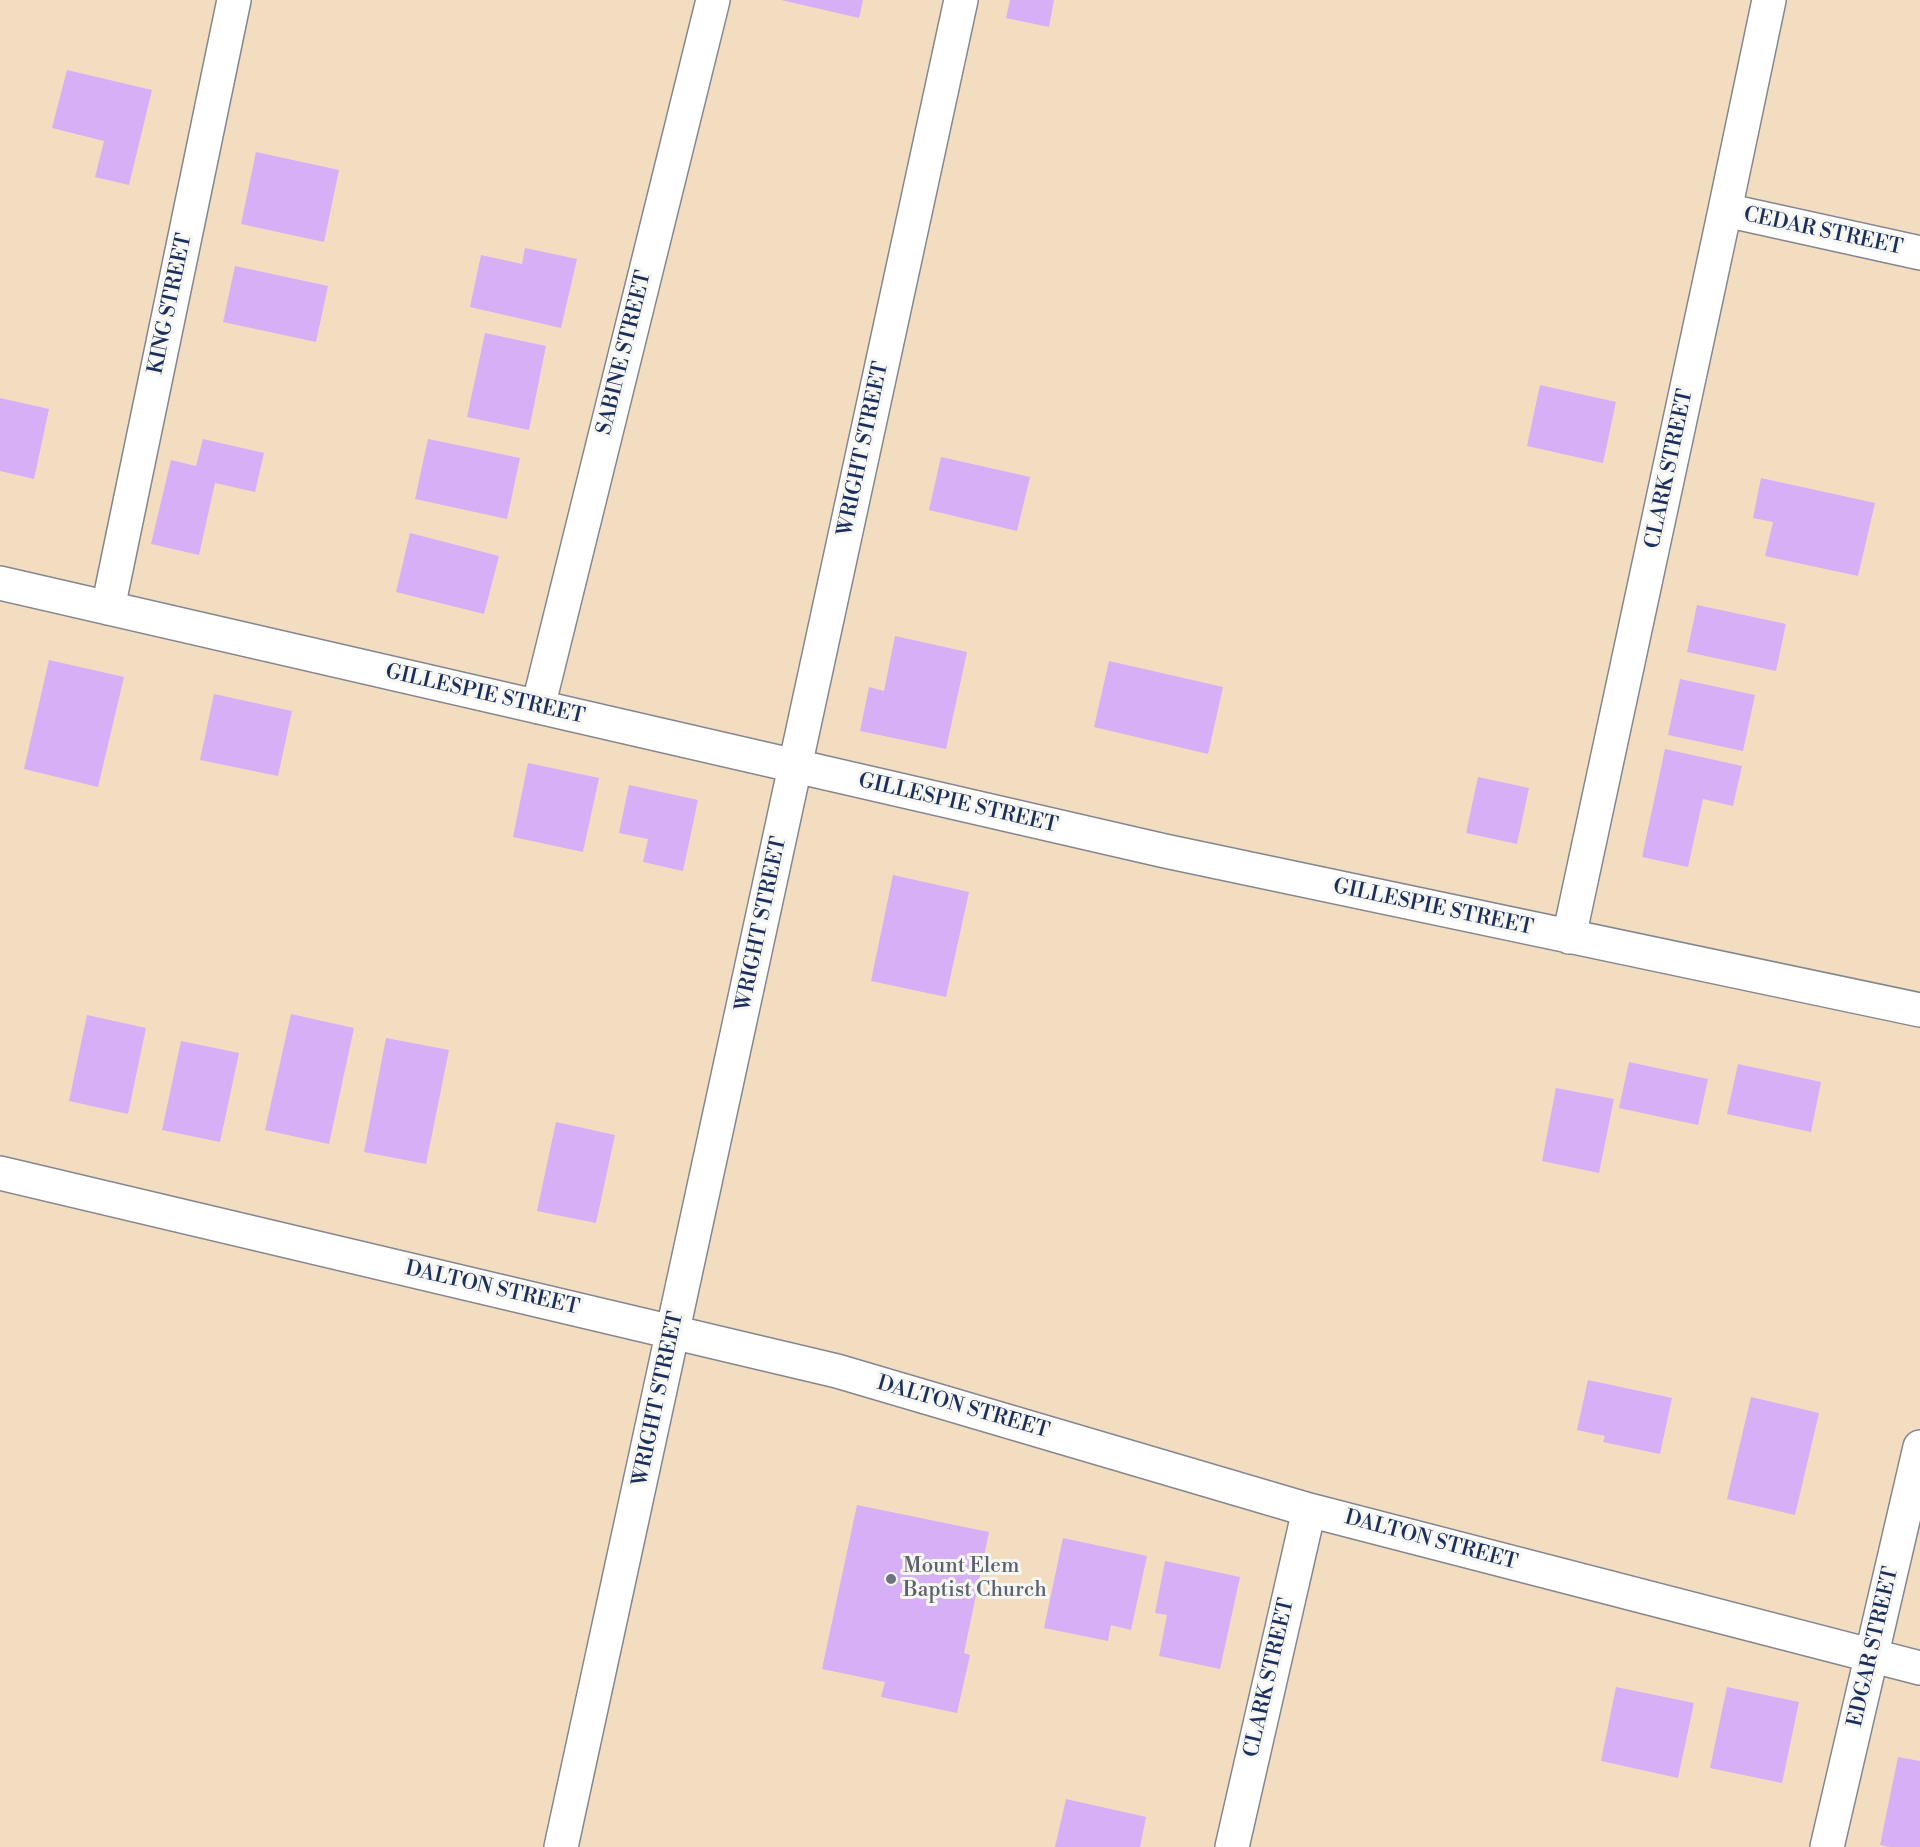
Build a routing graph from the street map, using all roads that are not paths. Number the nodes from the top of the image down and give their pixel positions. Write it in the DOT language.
graph roads {
  1 [pos="234,0"];
  2 [pos="713,0"];
  3 [pos="961,0"];
  4 [pos="1768,0"];
  5 [pos="1725,210"];
  6 [pos="1920,253"];
  7 [pos="0,583"];
  8 [pos="108,608"];
  9 [pos="538,707"];
  10 [pos="796,766"];
  11 [pos="1569,937"];
  12 [pos="1920,1010"];
  13 [pos="0,1173"];
  14 [pos="674,1332"];
  15 [pos="1920,1447"];
  16 [pos="1309,1510"];
  17 [pos="1872,1656"];
  18 [pos="1920,1668"];
  19 [pos="561,1847"];
  20 [pos="1232,1847"];
  21 [pos="1827,1847"];
  1 -- 8 [label="street, KING STREET"];
  2 -- 9 [label="street, SABINE STREET"];
  3 -- 10 [label="street, WRIGHT STREET"];
  4 -- 5 [label="street, CLARK STREET"];
  5 -- 6 [label="street, CEDAR STREET"];
  5 -- 11 [label="street, CLARK STREET"];
  7 -- 8 [label="street, GILLESPIE STREET"];
  8 -- 9 [label="street, GILLESPIE STREET"];
  9 -- 10 [label="street, GILLESPIE STREET"];
  10 -- 11 [label="street, GILLESPIE STREET"];
  10 -- 14 [label="street, WRIGHT STREET"];
  11 -- 12 [label="street, GILLESPIE STREET"];
  13 -- 14 [label="street, DALTON STREET"];
  14 -- 16 [label="street, DALTON STREET"];
  14 -- 19 [label="street, WRIGHT STREET"];
  15 -- 17 [label="street, EDGAR STREET"];
  16 -- 17 [label="street, DALTON STREET"];
  16 -- 20 [label="street, CLARK STREET"];
  17 -- 18 [label="street, DALTON STREET"];
  17 -- 21 [label="street, EDGAR STREET"];
}
